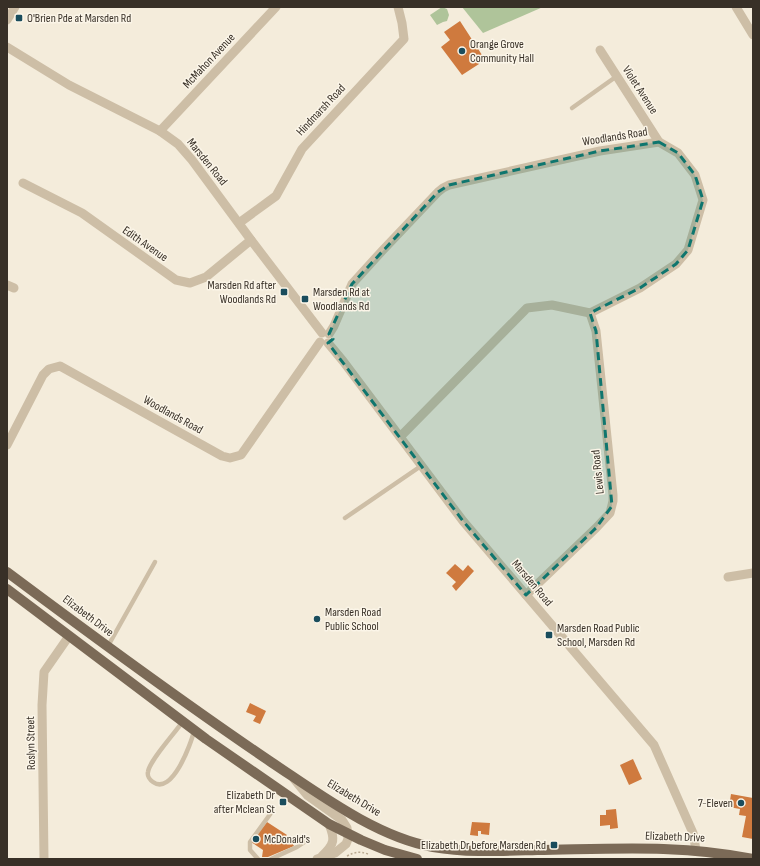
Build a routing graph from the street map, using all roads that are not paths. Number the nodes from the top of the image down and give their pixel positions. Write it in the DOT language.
graph roads {
  1 [pos="15,7"];
  2 [pos="276,7"];
  3 [pos="398,7"];
  4 [pos="736,7"];
  5 [pos="7,20"];
  6 [pos="753,35"];
  7 [pos="7,47"];
  8 [pos="600,50"];
  9 [pos="617,76"];
  10 [pos="572,108"];
  11 [pos="160,131"];
  12 [pos="659,142"];
  13 [pos="23,183"];
  14 [pos="239,223"];
  15 [pos="251,240"];
  16 [pos="590,313"];
  17 [pos="325,338"];
  18 [pos="400,437"];
  19 [pos="7,445"];
  20 [pos="421,466"];
  21 [pos="345,518"];
  22 [pos="155,562"];
  23 [pos="7,572"];
  24 [pos="753,573"];
  25 [pos="728,576"];
  26 [pos="7,590"];
  27 [pos="526,595"];
  28 [pos="69,636"];
  29 [pos="108,646"];
  30 [pos="183,721"];
  31 [pos="195,730"];
  32 [pos="290,774"];
  33 [pos="271,813"];
  34 [pos="329,824"];
  35 [pos="347,834"];
  36 [pos="306,841"];
  37 [pos="695,854"];
  38 [pos="735,857"];
  39 [pos="319,858"];
  40 [pos="753,858"];
  41 [pos="44,859"];
  42 [pos="258,859"];
  43 [pos="271,859"];
  44 [pos="417,859"];
  1 -- 5 [label="street"];
  2 -- 11 [label="street, McMahon Avenue"];
  3 -- 14 [label="street, Hindmarsh Road"];
  4 -- 6 [label="street"];
  7 -- 11 [label="street, Marsden Road"];
  8 -- 9 [label="street, Violet Avenue"];
  9 -- 10 [label="lane"];
  9 -- 12 [label="street, Violet Avenue"];
  11 -- 14 [label="street, Marsden Road"];
  12 -- 16 [label="street, Woodlands Road"];
  12 -- 17 [label="street, Woodlands Road"];
  13 -- 15 [label="street, Edith Avenue"];
  14 -- 15 [label="street, Marsden Road"];
  15 -- 17 [label="street, Marsden Road"];
  16 -- 18 [label="street"];
  16 -- 27 [label="street, Lewis Road"];
  17 -- 18 [label="street, Marsden Road"];
  17 -- 19 [label="street, Woodlands Road"];
  18 -- 20 [label="street, Marsden Road"];
  20 -- 21 [label="lane"];
  20 -- 27 [label="street, Marsden Road"];
  22 -- 29 [label="lane"];
  23 -- 29 [label="main road, Elizabeth Drive"];
  24 -- 25 [label="street"];
  26 -- 28 [label="main road"];
  27 -- 37 [label="street, Marsden Road"];
  28 -- 30 [label="main road"];
  28 -- 41 [label="street, Roslyn Street"];
  29 -- 32 [label="main road, Elizabeth Drive"];
  30 -- 31 [label="main road"];
  30 -- 31 [label="lane"];
  31 -- 34 [label="main road"];
  32 -- 35 [label="street"];
  32 -- 37 [label="main road, Elizabeth Drive"];
  33 -- 42 [label="lane"];
  34 -- 35 [label="main road"];
  34 -- 39 [label="street"];
  35 -- 39 [label="street"];
  35 -- 44 [label="main road"];
  36 -- 43 [label="lane"];
  37 -- 38 [label="main road, Elizabeth Drive"];
  38 -- 40 [label="main road, Elizabeth Drive"];
}
